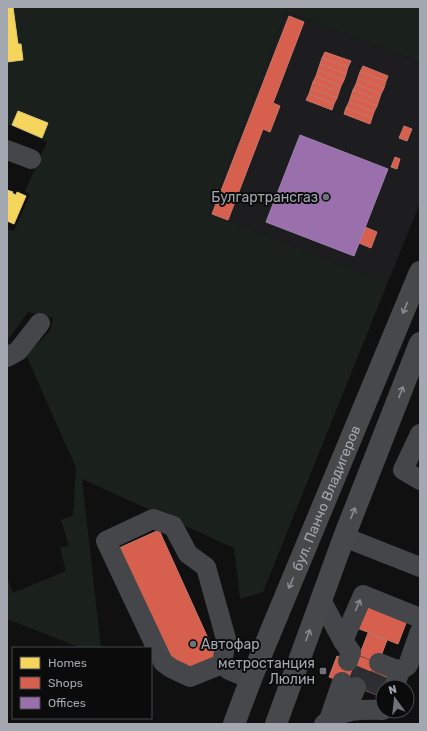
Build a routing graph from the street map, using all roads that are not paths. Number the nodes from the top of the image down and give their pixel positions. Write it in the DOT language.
graph roads {
  1 [pos="7,150"];
  2 [pos="31,159"];
  3 [pos="420,272"];
  4 [pos="40,323"];
  5 [pos="420,343"];
  6 [pos="7,357"];
  7 [pos="420,434"];
  8 [pos="420,480"];
  9 [pos="344,537"];
  10 [pos="420,567"];
  11 [pos="320,600"];
  12 [pos="420,618"];
  13 [pos="420,631"];
  14 [pos="222,664"];
  15 [pos="388,671"];
  16 [pos="251,679"];
  17 [pos="361,699"];
  18 [pos="326,722"];
  19 [pos="234,724"];
  20 [pos="276,724"];
  1 -- 2 [label="street"];
  3 -- 16 [label="main road, бул. Панчо Владигеров, one-way"];
  4 -- 6 [label="street"];
  9 -- 5 [label="main road, бул. Панчо Владигеров, one-way"];
  7 -- 8 [label="street"];
  9 -- 10 [label="street"];
  9 -- 11 [label="main road, бул. Панчо Владигеров"];
  11 -- 12 [label="street, one-way"];
  20 -- 11 [label="main road, бул. Панчо Владигеров, one-way"];
  13 -- 15 [label="street"];
  14 -- 14 [label="street"];
  14 -- 16 [label="street"];
  16 -- 19 [label="main road, бул. Панчо Владигеров"];
  17 -- 18 [label="street"];
  17 -- 18 [label="street"];
}
